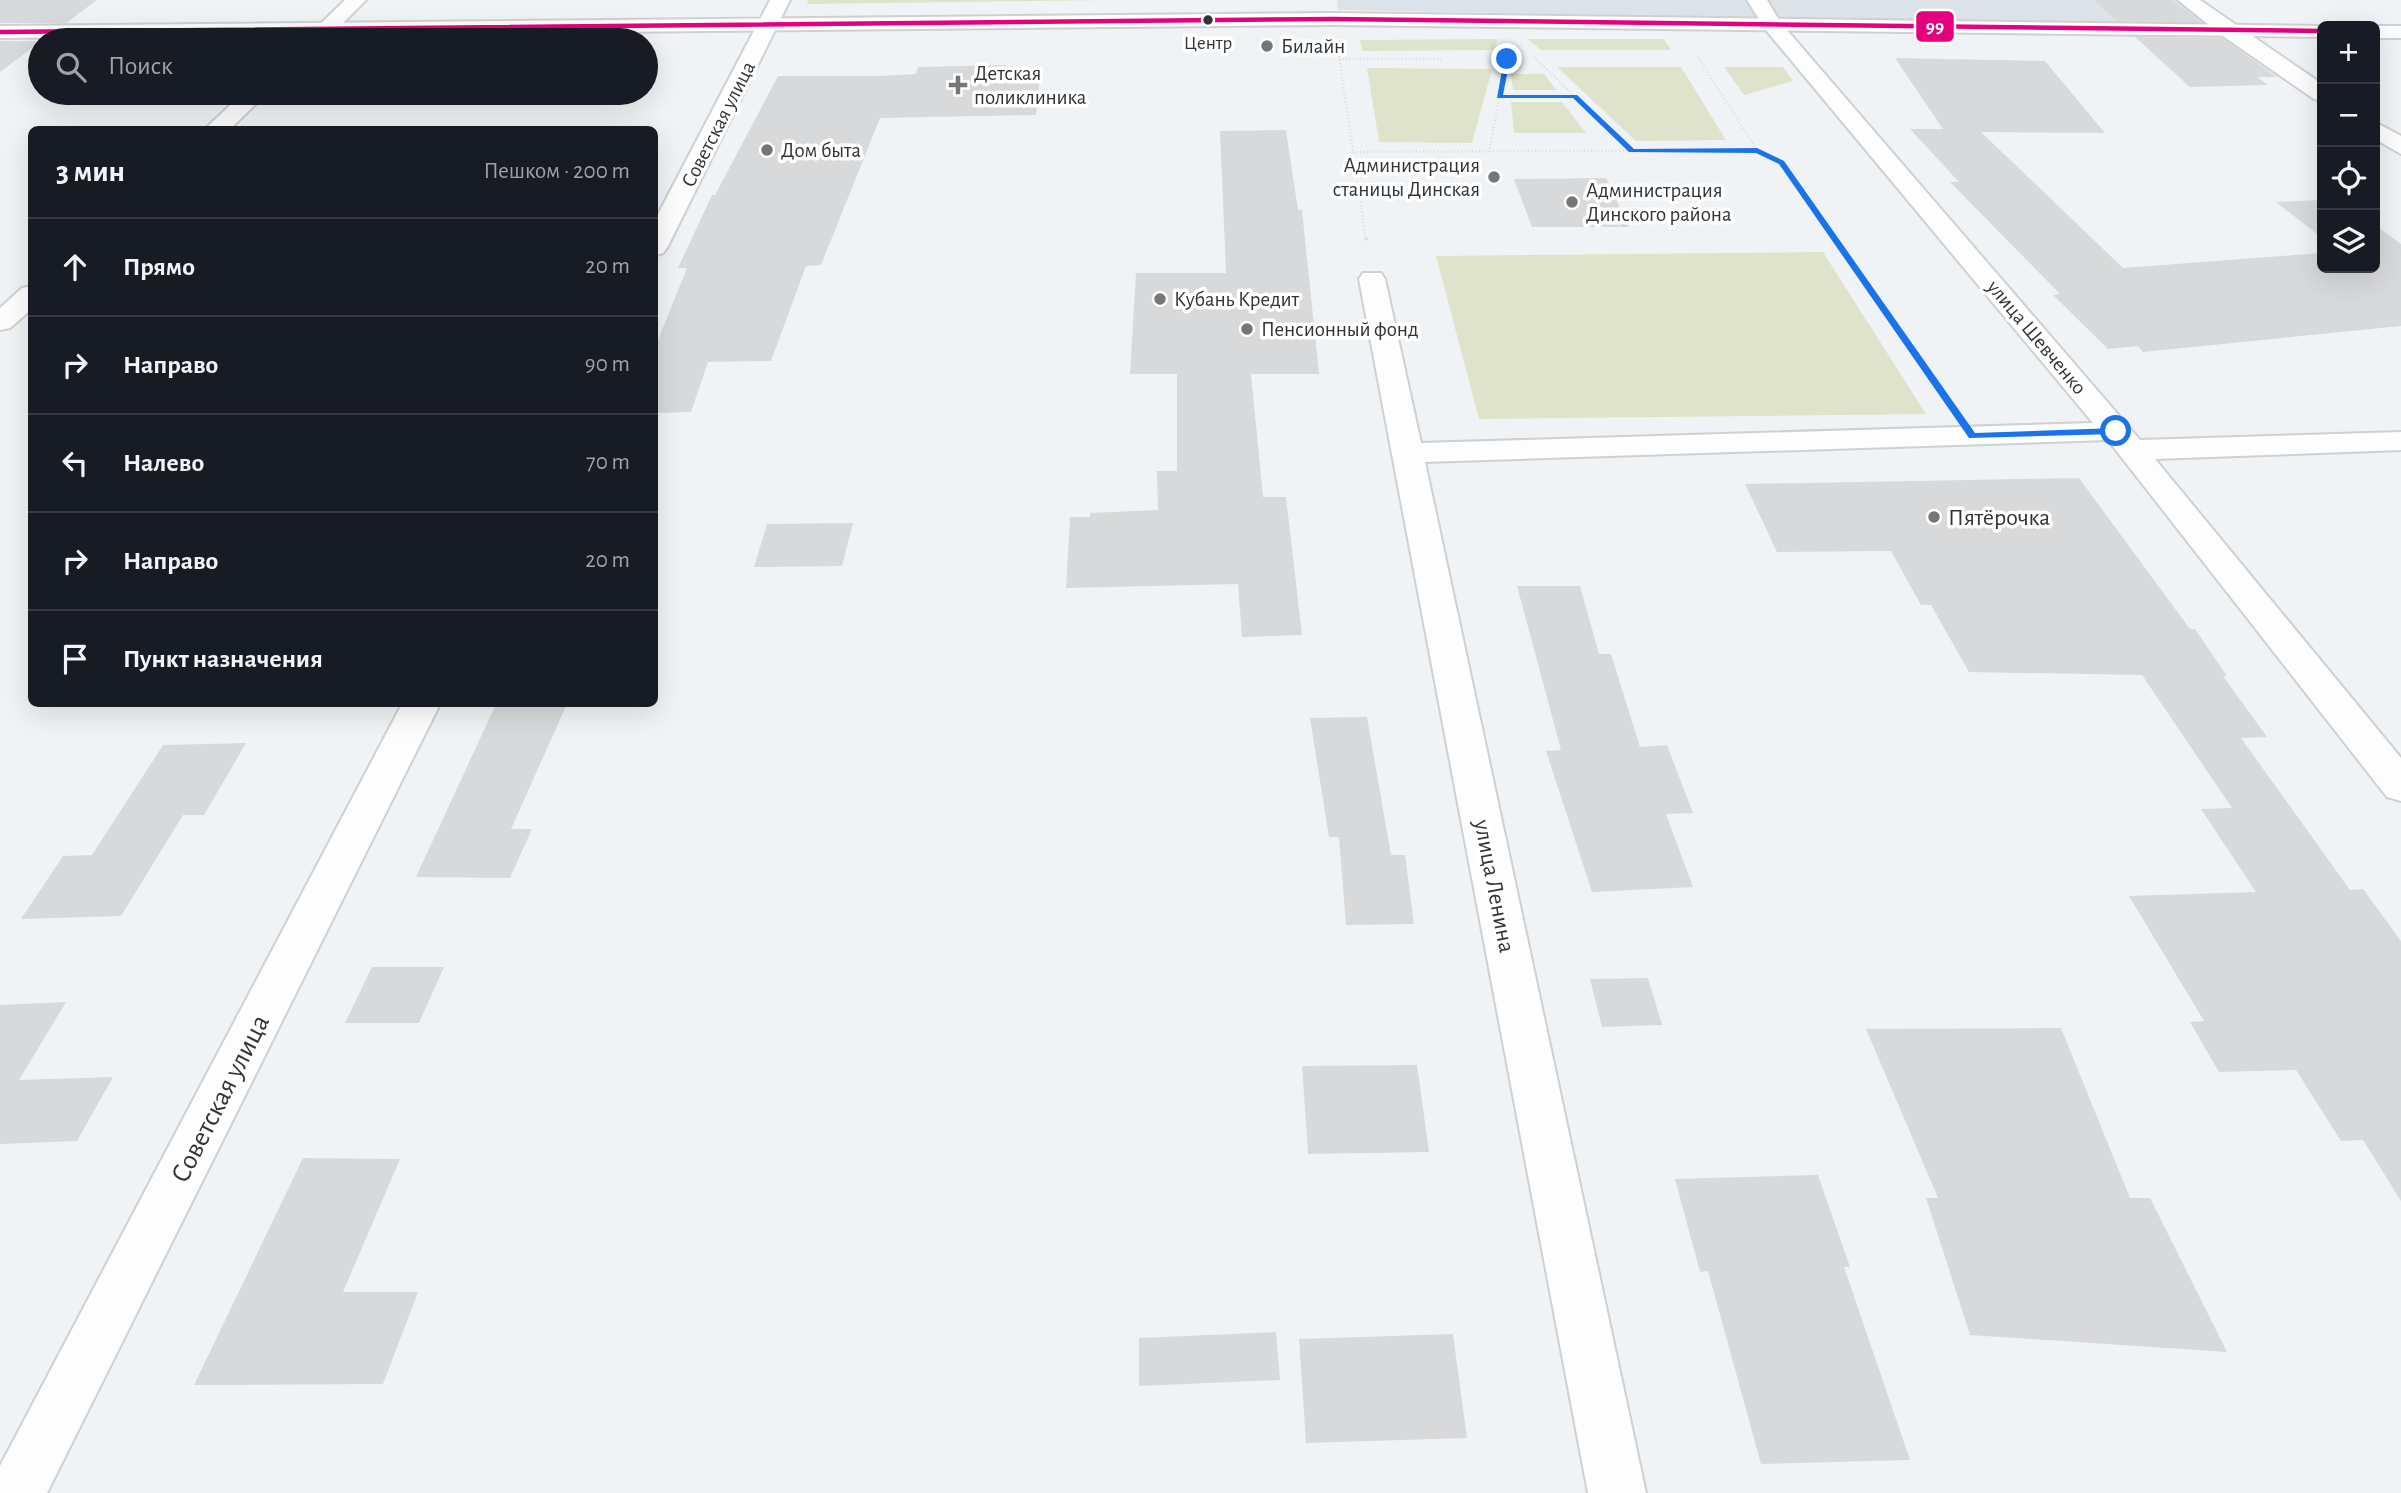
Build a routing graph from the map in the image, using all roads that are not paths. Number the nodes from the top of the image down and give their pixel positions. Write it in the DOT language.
graph roads {
  1 [pos="356,0"];
  2 [pos="780,0"];
  3 [pos="1757,0"];
  4 [pos="2188,0"];
  5 [pos="770,22"];
  6 [pos="1772,25"];
  7 [pos="327,28"];
  8 [pos="562,28"];
  9 [pos="2227,30"];
  10 [pos="2317,31"];
  11 [pos="0,32"];
  12 [pos="28,32"];
  13 [pos="2380,32"];
  14 [pos="2401,32"];
  15 [pos="2317,91"];
  16 [pos="243,105"];
  17 [pos="219,126"];
  18 [pos="2380,132"];
  19 [pos="2401,147"];
  20 [pos="658,240"];
  21 [pos="1372,279"];
  22 [pos="28,298"];
  23 [pos="0,322"];
  24 [pos="2123,440"];
  25 [pos="2401,441"];
  26 [pos="1409,453"];
  27 [pos="419,707"];
  28 [pos="2401,786"];
  29 [pos="17,1493"];
  30 [pos="1616,1493"];
  1 -- 7 [label="street"];
  2 -- 5 [label="street, Советская улица"];
  3 -- 6 [label="street, улица Шевченко"];
  4 -- 9 [label="street"];
  5 -- 6 [label="street"];
  5 -- 8 [label="street"];
  5 -- 20 [label="street, Советская улица"];
  6 -- 9 [label="street"];
  6 -- 24 [label="street, улица Шевченко"];
  9 -- 10 [label="street"];
  9 -- 15 [label="street"];
  11 -- 12 [label="street"];
  13 -- 14 [label="street"];
  16 -- 17 [label="street"];
  18 -- 19 [label="street"];
  21 -- 26 [label="street, улица Ленина"];
  22 -- 23 [label="street"];
  24 -- 25 [label="street"];
  24 -- 26 [label="street"];
  24 -- 28 [label="street, улица Шевченко"];
  26 -- 30 [label="street, улица Ленина"];
  27 -- 29 [label="street, Советская улица"];
}
